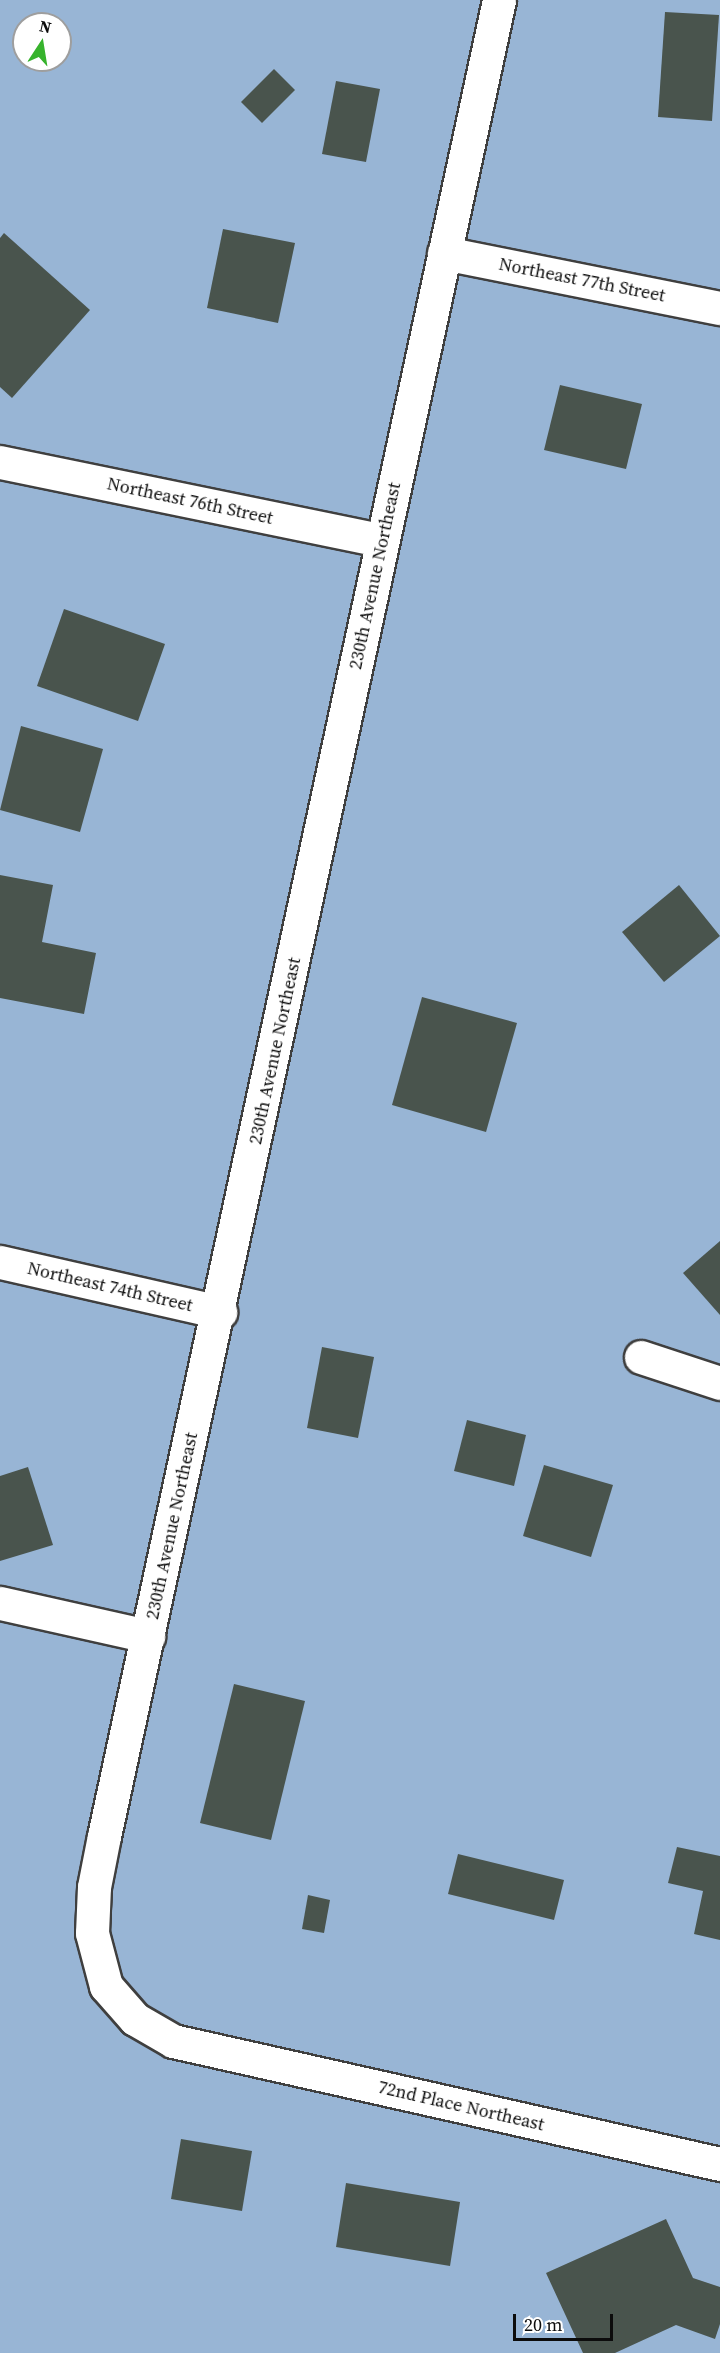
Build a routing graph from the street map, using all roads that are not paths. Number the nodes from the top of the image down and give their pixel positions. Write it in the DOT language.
graph roads {
  1 [pos="499,0"];
  2 [pos="444,253"];
  3 [pos="720,308"];
  4 [pos="0,462"];
  5 [pos="380,540"];
  6 [pos="0,1262"];
  7 [pos="220,1312"];
  8 [pos="641,1357"];
  9 [pos="720,1383"];
  10 [pos="0,1603"];
  11 [pos="148,1636"];
  12 [pos="203,2049"];
  13 [pos="720,2164"];
  1 -- 2 [label="street, 230th Avenue Northeast"];
  2 -- 3 [label="street, Northeast 77th Street"];
  2 -- 5 [label="street, 230th Avenue Northeast"];
  4 -- 5 [label="street, Northeast 76th Street"];
  5 -- 7 [label="street, 230th Avenue Northeast"];
  6 -- 7 [label="street, Northeast 74th Street"];
  7 -- 11 [label="street, 230th Avenue Northeast"];
  8 -- 9 [label="street"];
  10 -- 11 [label="street"];
  11 -- 12 [label="street, 230th Avenue Northeast"];
  12 -- 13 [label="street, 72nd Place Northeast"];
}
